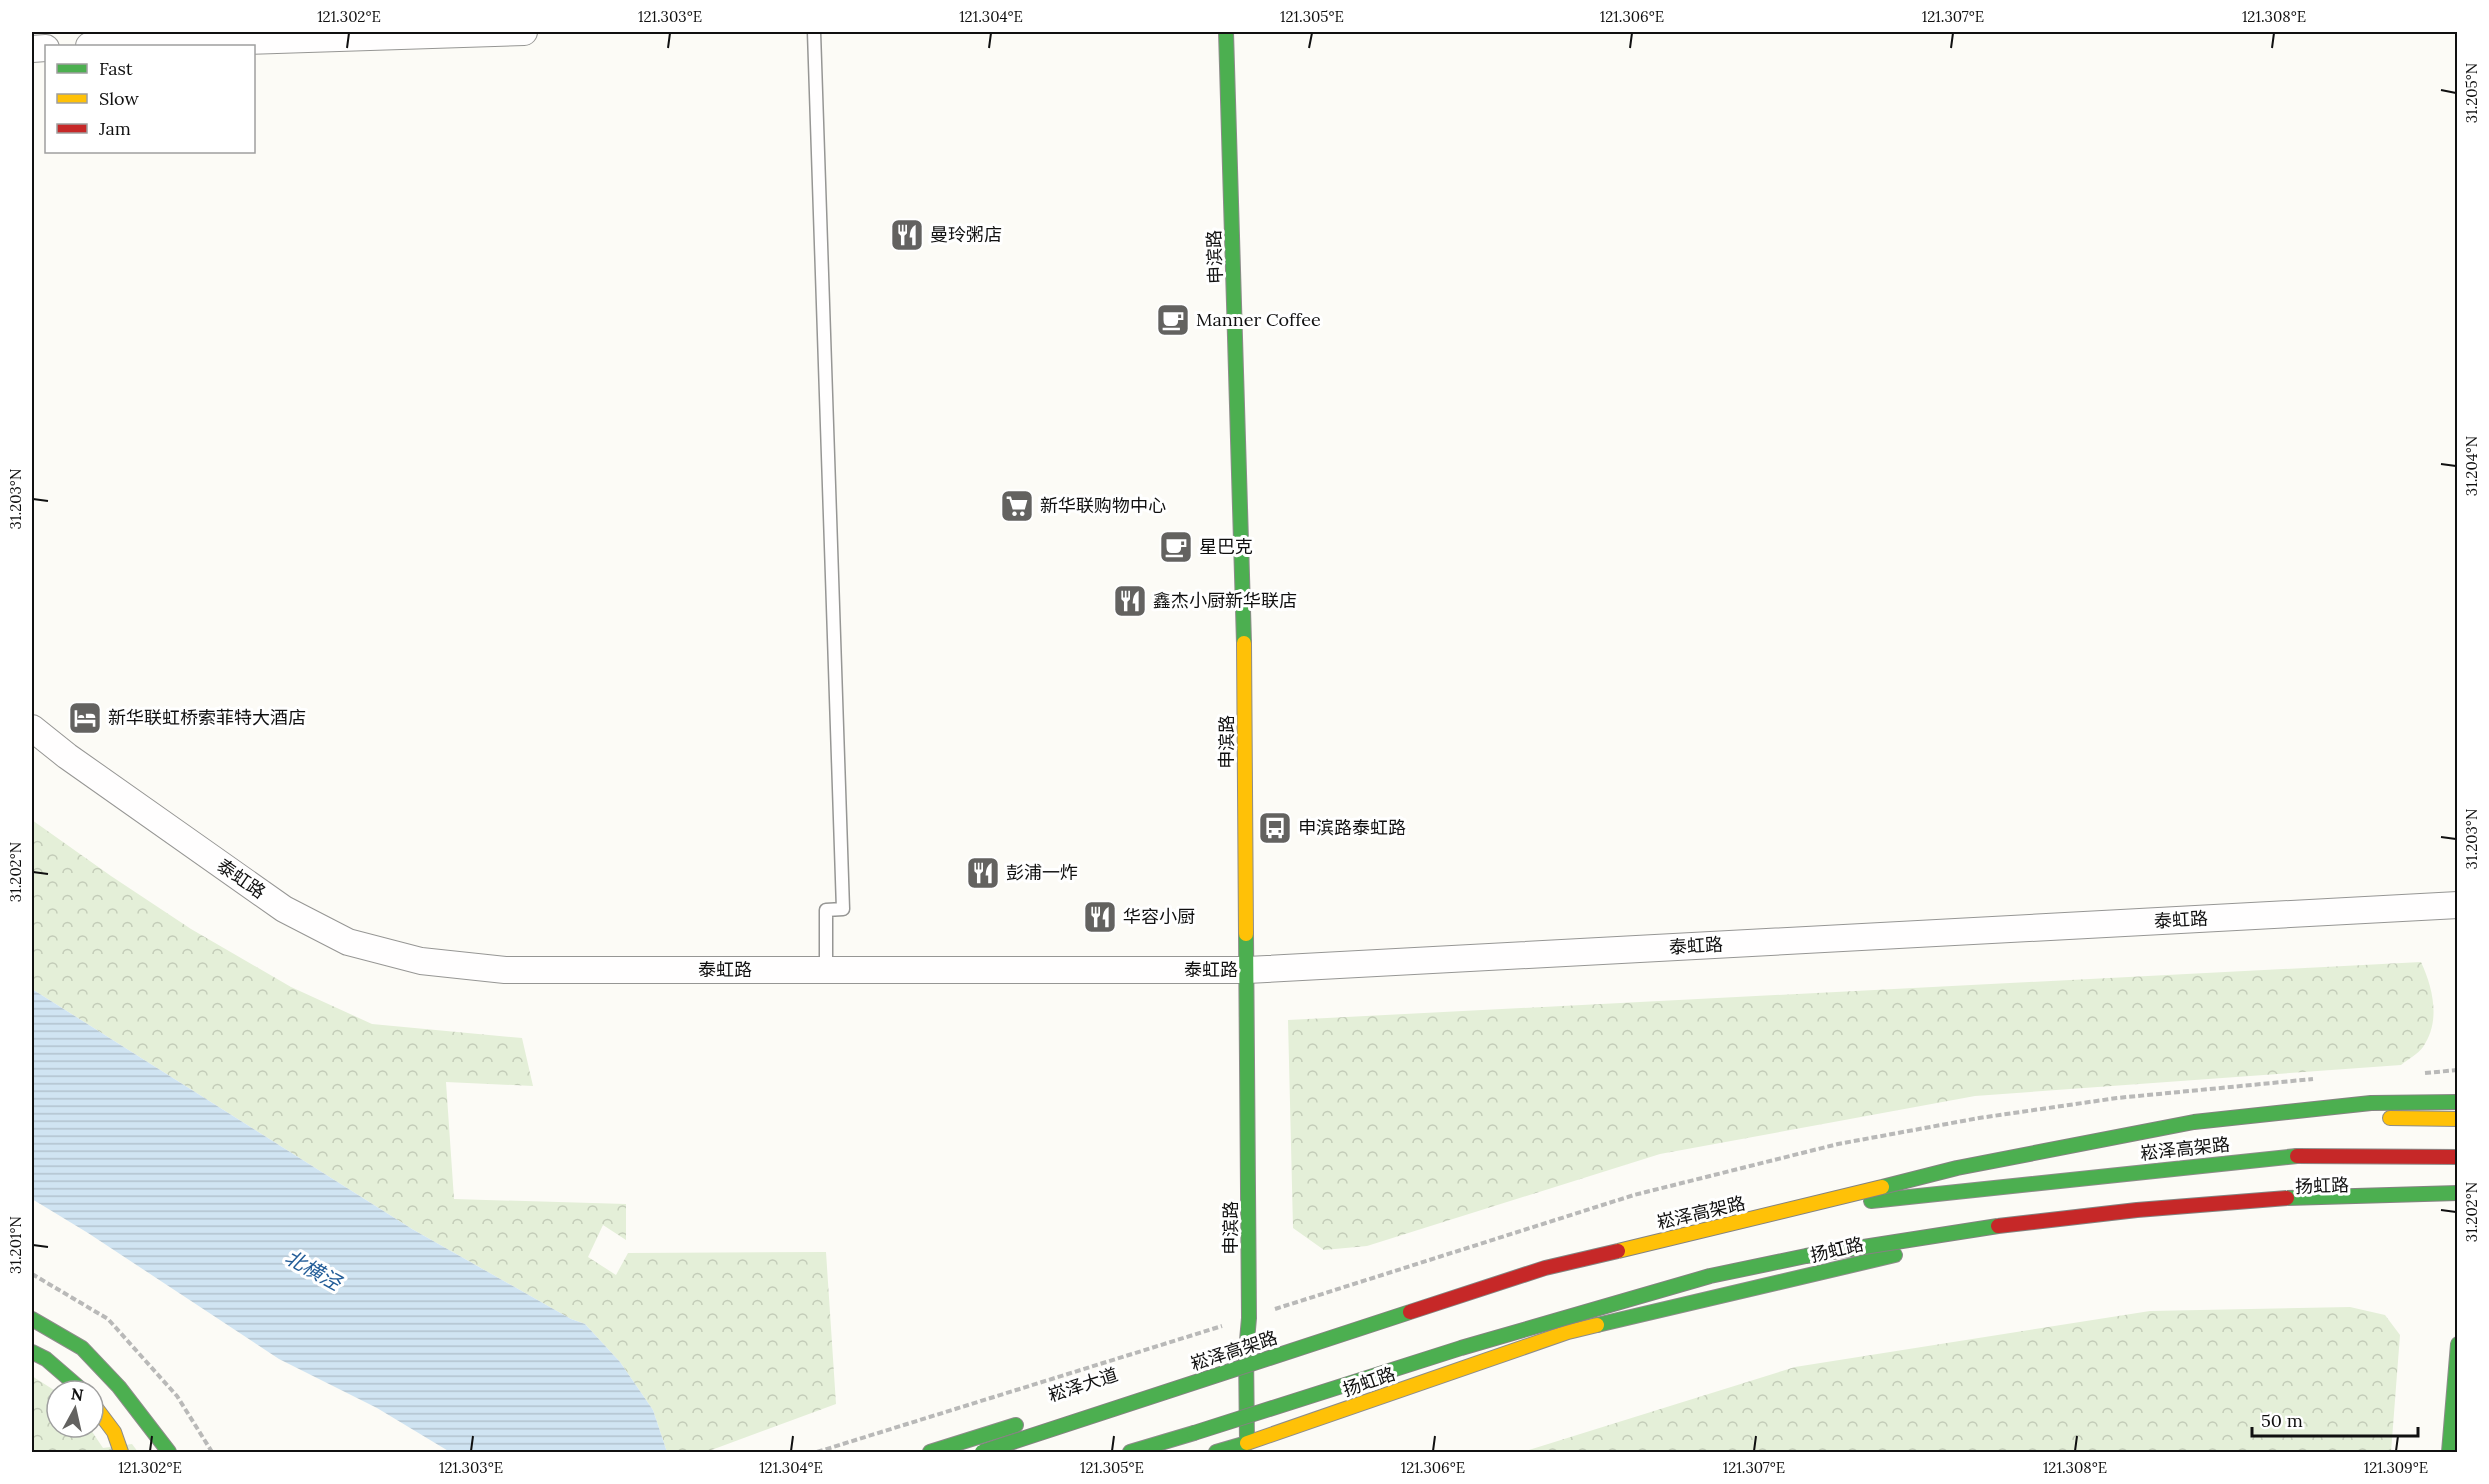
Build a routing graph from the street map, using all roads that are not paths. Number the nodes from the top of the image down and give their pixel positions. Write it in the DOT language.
graph roads {
  1 [pos="524,32"];
  2 [pos="814,32"];
  3 [pos="1226,32"];
  4 [pos="120,45"];
  5 [pos="32,728"];
  6 [pos="2457,905"];
  7 [pos="826,970"];
  8 [pos="1247,970"];
  9 [pos="2457,1102"];
  10 [pos="2457,1119"];
  11 [pos="2457,1157"];
  12 [pos="2457,1193"];
  13 [pos="2457,1200"];
  14 [pos="1801,1208"];
  15 [pos="36,1321"];
  16 [pos="2457,1344"];
  17 [pos="32,1352"];
  18 [pos="1246,1352"];
  19 [pos="1167,1377"];
  20 [pos="69,1379"];
  21 [pos="105,1420"];
  22 [pos="1032,1420"];
  23 [pos="1194,1433"];
  24 [pos="1247,1448"];
  25 [pos="121,1452"];
  26 [pos="169,1452"];
  27 [pos="930,1452"];
  28 [pos="982,1452"];
  29 [pos="1130,1452"];
  30 [pos="1158,1452"];
  31 [pos="1216,1452"];
  32 [pos="2449,1452"];
  1 -- 4 [label="street"];
  2 -- 7 [label="lane"];
  3 -- 8 [label="main road, 申滨路"];
  5 -- 7 [label="street, 泰虹路"];
  6 -- 8 [label="street, 泰虹路"];
  7 -- 8 [label="street, 泰虹路"];
  8 -- 18 [label="main road, 申滨路"];
  9 -- 14 [label="main road, bridge"];
  10 -- 18 [label="main road"];
  11 -- 14 [label="main road, 崧泽高架路, bridge"];
  12 -- 23 [label="main road, bridge"];
  13 -- 24 [label="main road, 扬虹路"];
  14 -- 28 [label="main road, 崧泽高架路, bridge"];
  15 -- 26 [label="main road"];
  16 -- 32 [label="main road"];
  17 -- 20 [label="main road"];
  18 -- 19 [label="main road"];
  18 -- 24 [label="main road, 申滨路"];
  21 -- 25 [label="main road"];
  22 -- 27 [label="main road, 崧泽大道"];
  23 -- 29 [label="main road"];
  23 -- 30 [label="main road"];
  24 -- 31 [label="main road"];
}
